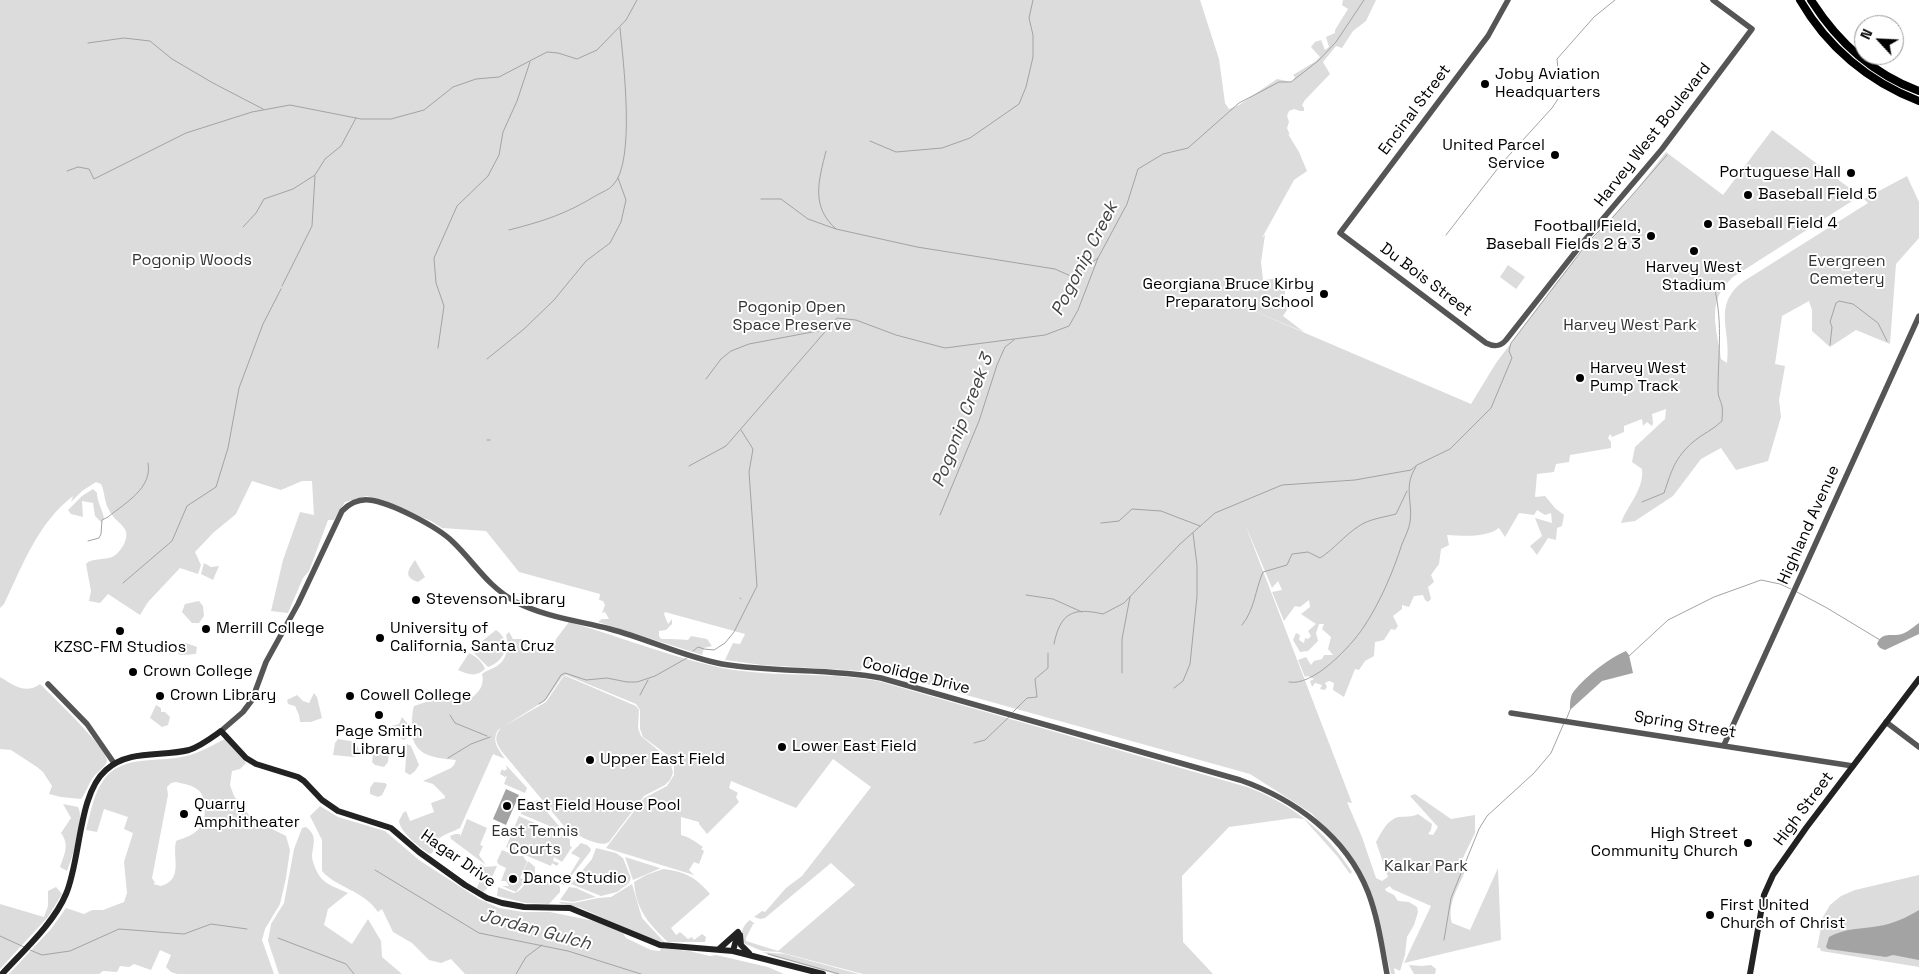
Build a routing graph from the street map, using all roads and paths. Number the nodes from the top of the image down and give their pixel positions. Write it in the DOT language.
graph roads {
  1 [pos="1508,0"];
  2 [pos="1713,0"];
  3 [pos="1800,0"];
  4 [pos="1811,0"];
  5 [pos="1738,18"];
  6 [pos="1742,43"];
  7 [pos="1919,92"];
  8 [pos="1919,101"];
  9 [pos="1340,233"];
  10 [pos="1919,316"];
  11 [pos="1496,346"];
  12 [pos="1919,679"];
  13 [pos="48,684"];
  14 [pos="1511,713"];
  15 [pos="1886,722"];
  16 [pos="221,731"];
  17 [pos="1724,745"];
  18 [pos="1919,747"];
  19 [pos="114,763"];
  20 [pos="1853,766"];
  21 [pos="738,936"];
  22 [pos="719,949"];
  23 [pos="734,951"];
  24 [pos="749,954"];
  25 [pos="5,971"];
  26 [pos="823,974"];
  27 [pos="1387,974"];
  28 [pos="1750,974"];
  1 -- 9 [label="street, Encinal Street"];
  2 -- 5 [label="street"];
  3 -- 8 [label="highway"];
  4 -- 7 [label="highway"];
  5 -- 6 [label="street"];
  5 -- 6 [label="street, Harvey West Boulevard"];
  6 -- 11 [label="street, Harvey West Boulevard"];
  9 -- 11 [label="street, Du Bois Street"];
  10 -- 17 [label="street, Highland Avenue"];
  12 -- 15 [label="main road, High Street"];
  13 -- 19 [label="street"];
  14 -- 17 [label="street, Spring Street"];
  15 -- 18 [label="street"];
  15 -- 20 [label="main road, High Street"];
  16 -- 19 [label="main road"];
  16 -- 22 [label="main road, Hagar Drive"];
  16 -- 27 [label="street, Coolidge Drive"];
  17 -- 20 [label="street, Spring Street"];
  19 -- 25 [label="main road"];
  20 -- 28 [label="main road, High Street"];
  21 -- 22 [label="main road"];
  21 -- 23 [label="main road"];
  21 -- 24 [label="main road"];
  22 -- 23 [label="main road, Hagar Drive"];
  23 -- 24 [label="main road, Hagar Drive"];
  24 -- 26 [label="main road, Hagar Drive"];
}
